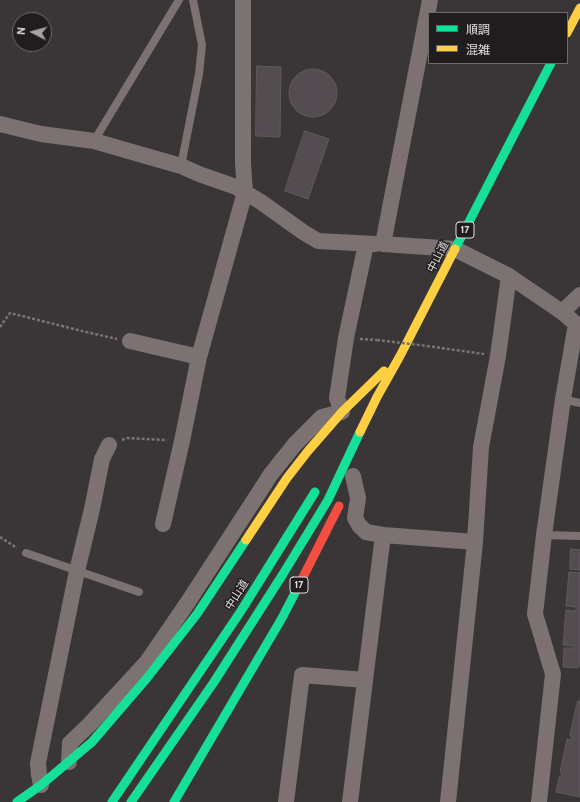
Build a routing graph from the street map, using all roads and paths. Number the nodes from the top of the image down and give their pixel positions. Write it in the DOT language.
graph roads {
  1 [pos="179,0"];
  2 [pos="193,0"];
  3 [pos="243,0"];
  4 [pos="430,0"];
  5 [pos="580,8"];
  6 [pos="568,31"];
  7 [pos="550,64"];
  8 [pos="0,124"];
  9 [pos="94,141"];
  10 [pos="181,166"];
  11 [pos="245,192"];
  12 [pos="366,244"];
  13 [pos="383,244"];
  14 [pos="455,249"];
  15 [pos="509,276"];
  16 [pos="580,296"];
  17 [pos="562,312"];
  18 [pos="578,325"];
  19 [pos="0,328"];
  20 [pos="378,340"];
  21 [pos="130,341"];
  22 [pos="400,356"];
  23 [pos="498,356"];
  24 [pos="199,357"];
  25 [pos="377,397"];
  26 [pos="563,399"];
  27 [pos="580,403"];
  28 [pos="342,412"];
  29 [pos="372,427"];
  30 [pos="182,441"];
  31 [pos="109,445"];
  32 [pos="342,448"];
  33 [pos="321,482"];
  34 [pos="350,483"];
  35 [pos="163,524"];
  36 [pos="382,535"];
  37 [pos="544,535"];
  38 [pos="580,536"];
  39 [pos="0,537"];
  40 [pos="475,542"];
  41 [pos="26,553"];
  42 [pos="77,571"];
  43 [pos="139,592"];
  44 [pos="365,680"];
  45 [pos="69,762"];
  46 [pos="41,785"];
  47 [pos="17,802"];
  48 [pos="112,802"];
  49 [pos="131,802"];
  50 [pos="174,802"];
  51 [pos="286,802"];
  52 [pos="350,802"];
  53 [pos="448,802"];
  54 [pos="539,802"];
  1 -- 9 [label="lane"];
  2 -- 10 [label="lane"];
  3 -- 11 [label="street"];
  4 -- 13 [label="street"];
  5 -- 6 [label="highway"];
  7 -- 14 [label="highway, 中山道 / 17"];
  8 -- 9 [label="street"];
  9 -- 10 [label="street"];
  10 -- 11 [label="street"];
  11 -- 12 [label="street"];
  11 -- 24 [label="street"];
  12 -- 13 [label="street"];
  12 -- 28 [label="street"];
  13 -- 14 [label="street"];
  14 -- 15 [label="street"];
  14 -- 22 [label="highway, 中山道 / 17"];
  15 -- 17 [label="street"];
  15 -- 23 [label="street"];
  16 -- 17 [label="street"];
  17 -- 18 [label="street"];
  18 -- 26 [label="street"];
  19 -- 21 [label="path"];
  20 -- 23 [label="path, bridge"];
  21 -- 24 [label="street"];
  22 -- 25 [label="highway, 中山道 / 17"];
  22 -- 28 [label="highway"];
  22 -- 29 [label="highway, 17"];
  23 -- 40 [label="street"];
  24 -- 30 [label="street"];
  25 -- 32 [label="highway, 中山道 / 17"];
  25 -- 49 [label="highway, 中山道 / 17"];
  26 -- 27 [label="lane"];
  26 -- 37 [label="street"];
  28 -- 45 [label="street"];
  30 -- 31 [label="path"];
  30 -- 35 [label="street"];
  31 -- 42 [label="street"];
  33 -- 48 [label="highway, 中山道"];
  34 -- 36 [label="street"];
  34 -- 50 [label="highway, 17"];
  36 -- 40 [label="street"];
  36 -- 44 [label="street"];
  37 -- 38 [label="lane"];
  37 -- 54 [label="street"];
  39 -- 41 [label="path"];
  40 -- 53 [label="street"];
  41 -- 42 [label="lane"];
  42 -- 43 [label="lane"];
  42 -- 46 [label="street"];
  44 -- 51 [label="street"];
  44 -- 52 [label="street"];
  45 -- 46 [label="highway"];
  46 -- 47 [label="highway"];
}
